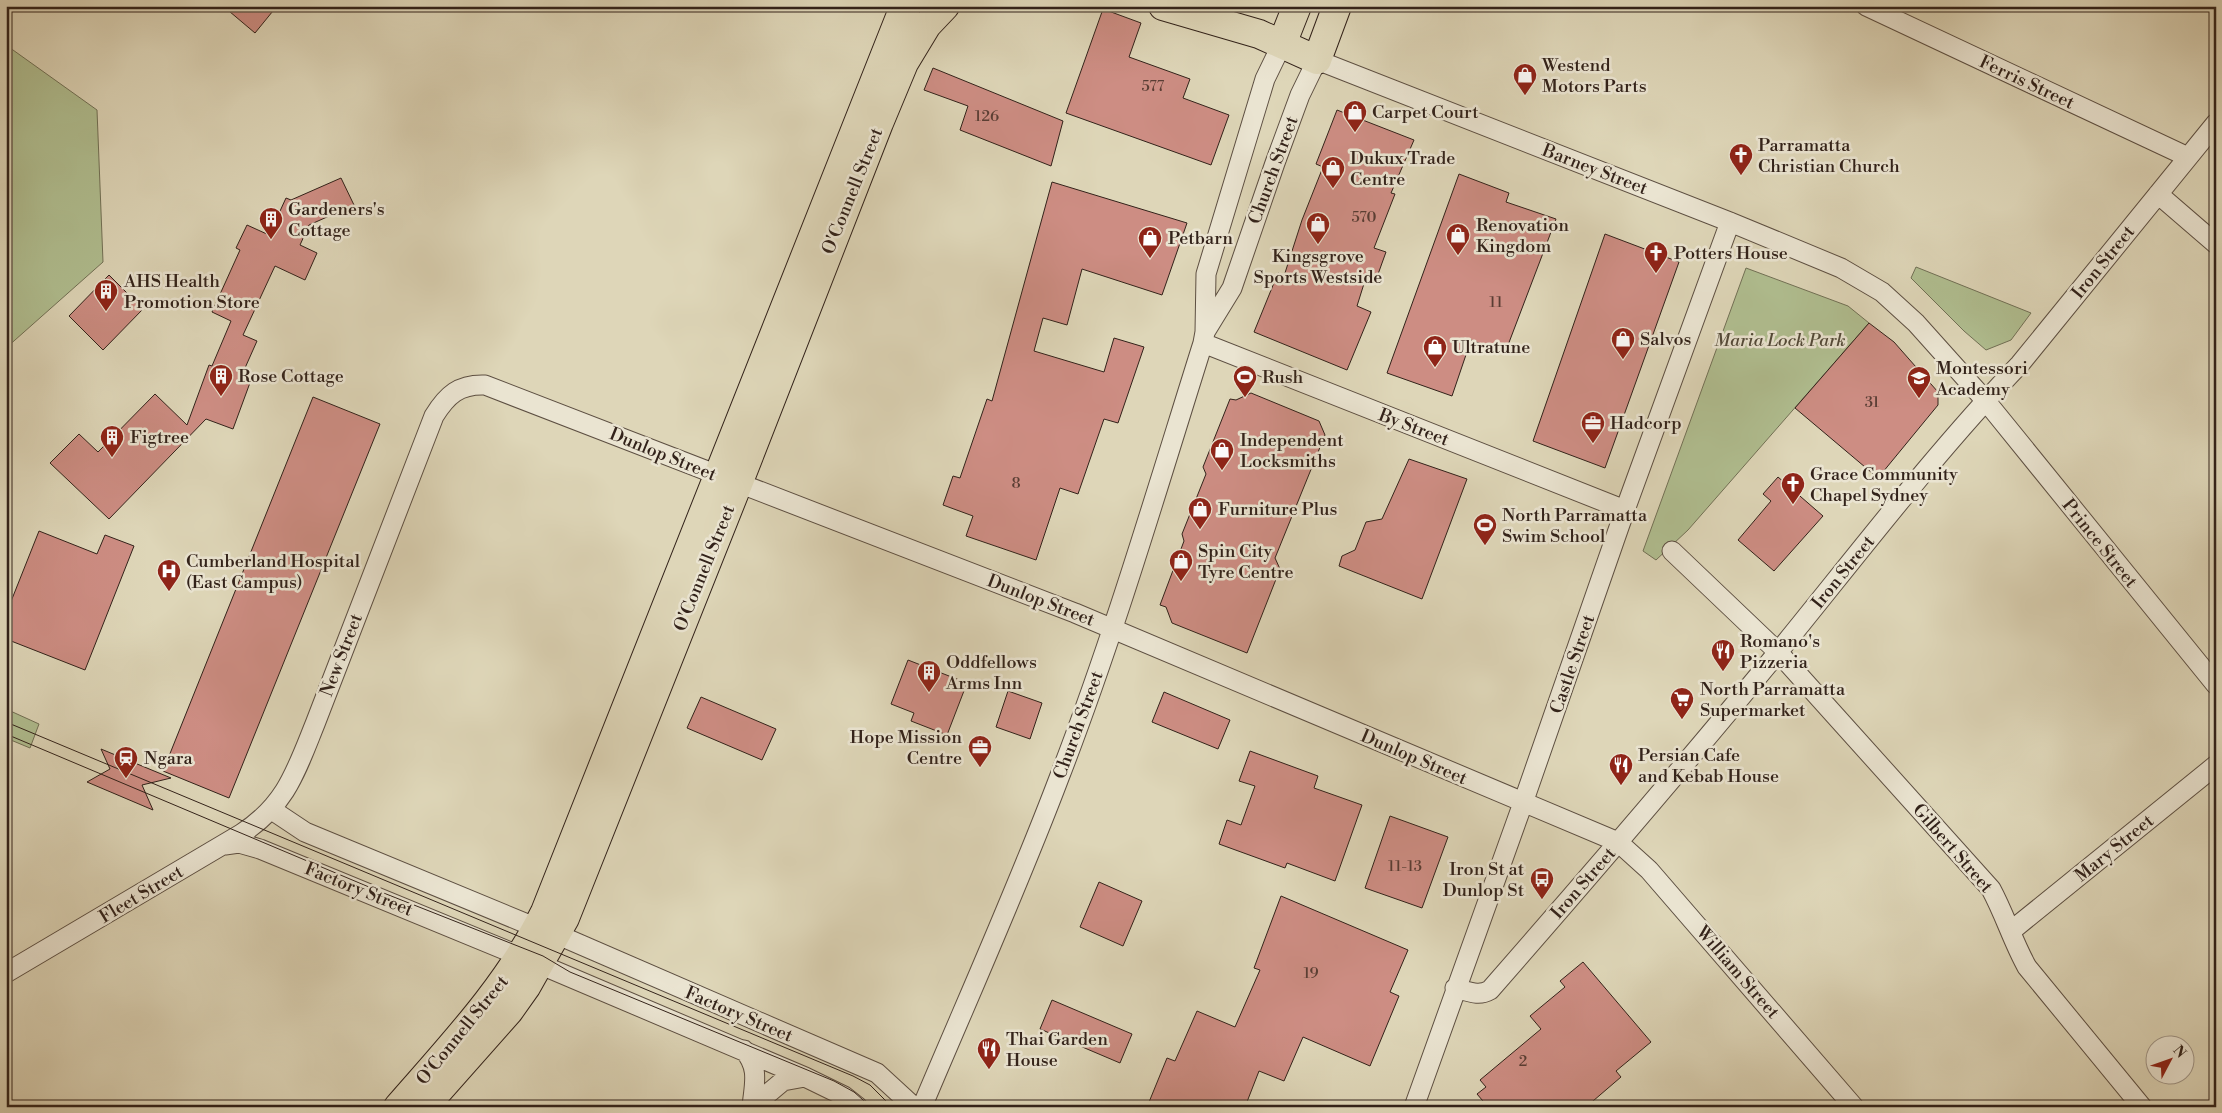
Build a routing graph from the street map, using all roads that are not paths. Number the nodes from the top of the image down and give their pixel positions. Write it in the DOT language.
graph roads {
  1 [pos="906,6"];
  2 [pos="945,6"];
  3 [pos="1164,6"];
  4 [pos="1297,6"];
  5 [pos="1337,6"];
  6 [pos="1866,6"];
  7 [pos="1282,44"];
  8 [pos="1316,60"];
  9 [pos="2216,123"];
  10 [pos="2188,158"];
  11 [pos="2158,194"];
  12 [pos="1730,222"];
  13 [pos="2216,244"];
  14 [pos="1204,338"];
  15 [pos="456,391"];
  16 [pos="1985,400"];
  17 [pos="728,480"];
  18 [pos="1625,510"];
  19 [pos="1672,550"];
  20 [pos="1112,628"];
  21 [pos="1778,652"];
  22 [pos="2216,685"];
  23 [pos="2216,765"];
  24 [pos="1523,803"];
  25 [pos="272,810"];
  26 [pos="1618,842"];
  27 [pos="224,845"];
  28 [pos="547,931"];
  29 [pos="2011,931"];
  30 [pos="529,960"];
  31 [pos="6,973"];
  32 [pos="1456,988"];
  33 [pos="744,1050"];
  34 [pos="805,1077"];
  35 [pos="398,1107"];
  36 [pos="424,1107"];
  37 [pos="752,1107"];
  38 [pos="858,1107"];
  39 [pos="914,1107"];
  40 [pos="922,1107"];
  41 [pos="1414,1107"];
  42 [pos="1854,1107"];
  43 [pos="2142,1107"];
  1 -- 17 [label="main road, O'Connell Street"];
  2 -- 17 [label="main road, O'Connell Street"];
  3 -- 7 [label="main road, Barney Street"];
  4 -- 7 [label="main road, Church Street"];
  5 -- 8 [label="main road, Church Street"];
  6 -- 10 [label="street, Ferris Street"];
  7 -- 8 [label="main road, Barney Street"];
  7 -- 14 [label="street, Church Street"];
  8 -- 12 [label="street, Barney Street"];
  8 -- 14 [label="street, Church Street"];
  9 -- 10 [label="street, Iron Street"];
  10 -- 11 [label="street, Iron Street"];
  11 -- 13 [label="street"];
  11 -- 16 [label="street, Iron Street"];
  12 -- 16 [label="street, Barney Street"];
  12 -- 18 [label="street, Castle Street"];
  14 -- 18 [label="street, By Street"];
  14 -- 20 [label="street, Church Street"];
  15 -- 17 [label="street, Dunlop Street"];
  15 -- 25 [label="street, New Street"];
  16 -- 21 [label="street, Iron Street"];
  16 -- 22 [label="street, Prince Street"];
  17 -- 20 [label="street, Dunlop Street"];
  17 -- 28 [label="main road, O'Connell Street"];
  18 -- 24 [label="street, Castle Street"];
  19 -- 21 [label="street"];
  20 -- 24 [label="street, Dunlop Street"];
  20 -- 40 [label="street, Church Street"];
  21 -- 26 [label="street, Iron Street"];
  21 -- 29 [label="street, Gilbert Street"];
  23 -- 29 [label="street, Mary Street"];
  24 -- 26 [label="street, Dunlop Street"];
  24 -- 32 [label="street, Castle Street"];
  25 -- 27 [label="street, Fleet Street"];
  25 -- 28 [label="street, Factory Street"];
  26 -- 32 [label="street, Iron Street"];
  26 -- 42 [label="street, William Street"];
  27 -- 30 [label="street, Factory Street"];
  27 -- 31 [label="street, Fleet Street"];
  28 -- 30 [label="main road, O'Connell Street"];
  28 -- 39 [label="street, Factory Street"];
  29 -- 43 [label="street, Gilbert Street"];
  30 -- 33 [label="street, Factory Street"];
  30 -- 35 [label="main road, O'Connell Street"];
  30 -- 36 [label="main road, O'Connell Street"];
  32 -- 41 [label="street, Castle Street"];
  33 -- 34 [label="street, Factory Street"];
  33 -- 37 [label="street"];
  34 -- 37 [label="street"];
  34 -- 38 [label="street, Factory Street"];
}
